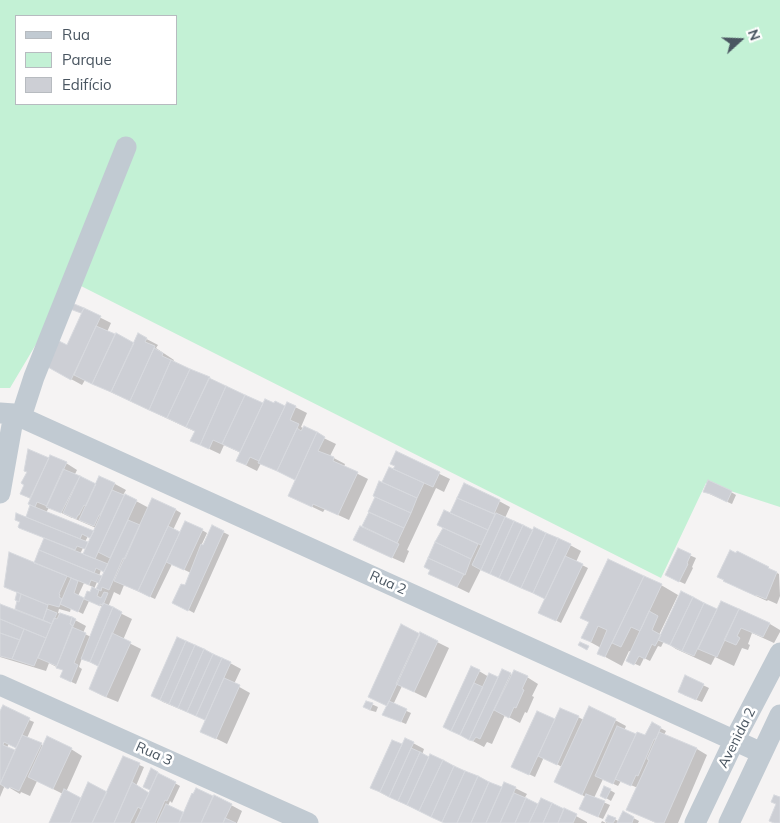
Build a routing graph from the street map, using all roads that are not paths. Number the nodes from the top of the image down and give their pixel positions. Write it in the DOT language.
graph roads {
  1 [pos="126,147"];
  2 [pos="11,414"];
  3 [pos="0,493"];
  4 [pos="780,653"];
  5 [pos="0,685"];
  6 [pos="780,714"];
  7 [pos="734,741"];
  8 [pos="762,754"];
  9 [pos="308,823"];
  10 [pos="695,823"];
  11 [pos="730,823"];
  1 -- 2 [label="street"];
  2 -- 3 [label="street"];
  2 -- 7 [label="street, Rua 2"];
  4 -- 7 [label="street, Avenida 2"];
  5 -- 9 [label="street, Rua 3"];
  6 -- 8 [label="street, Avenida 2"];
  7 -- 8 [label="street, Rua 2"];
  7 -- 10 [label="street, Avenida 2"];
  8 -- 11 [label="street, Avenida 2"];
}
